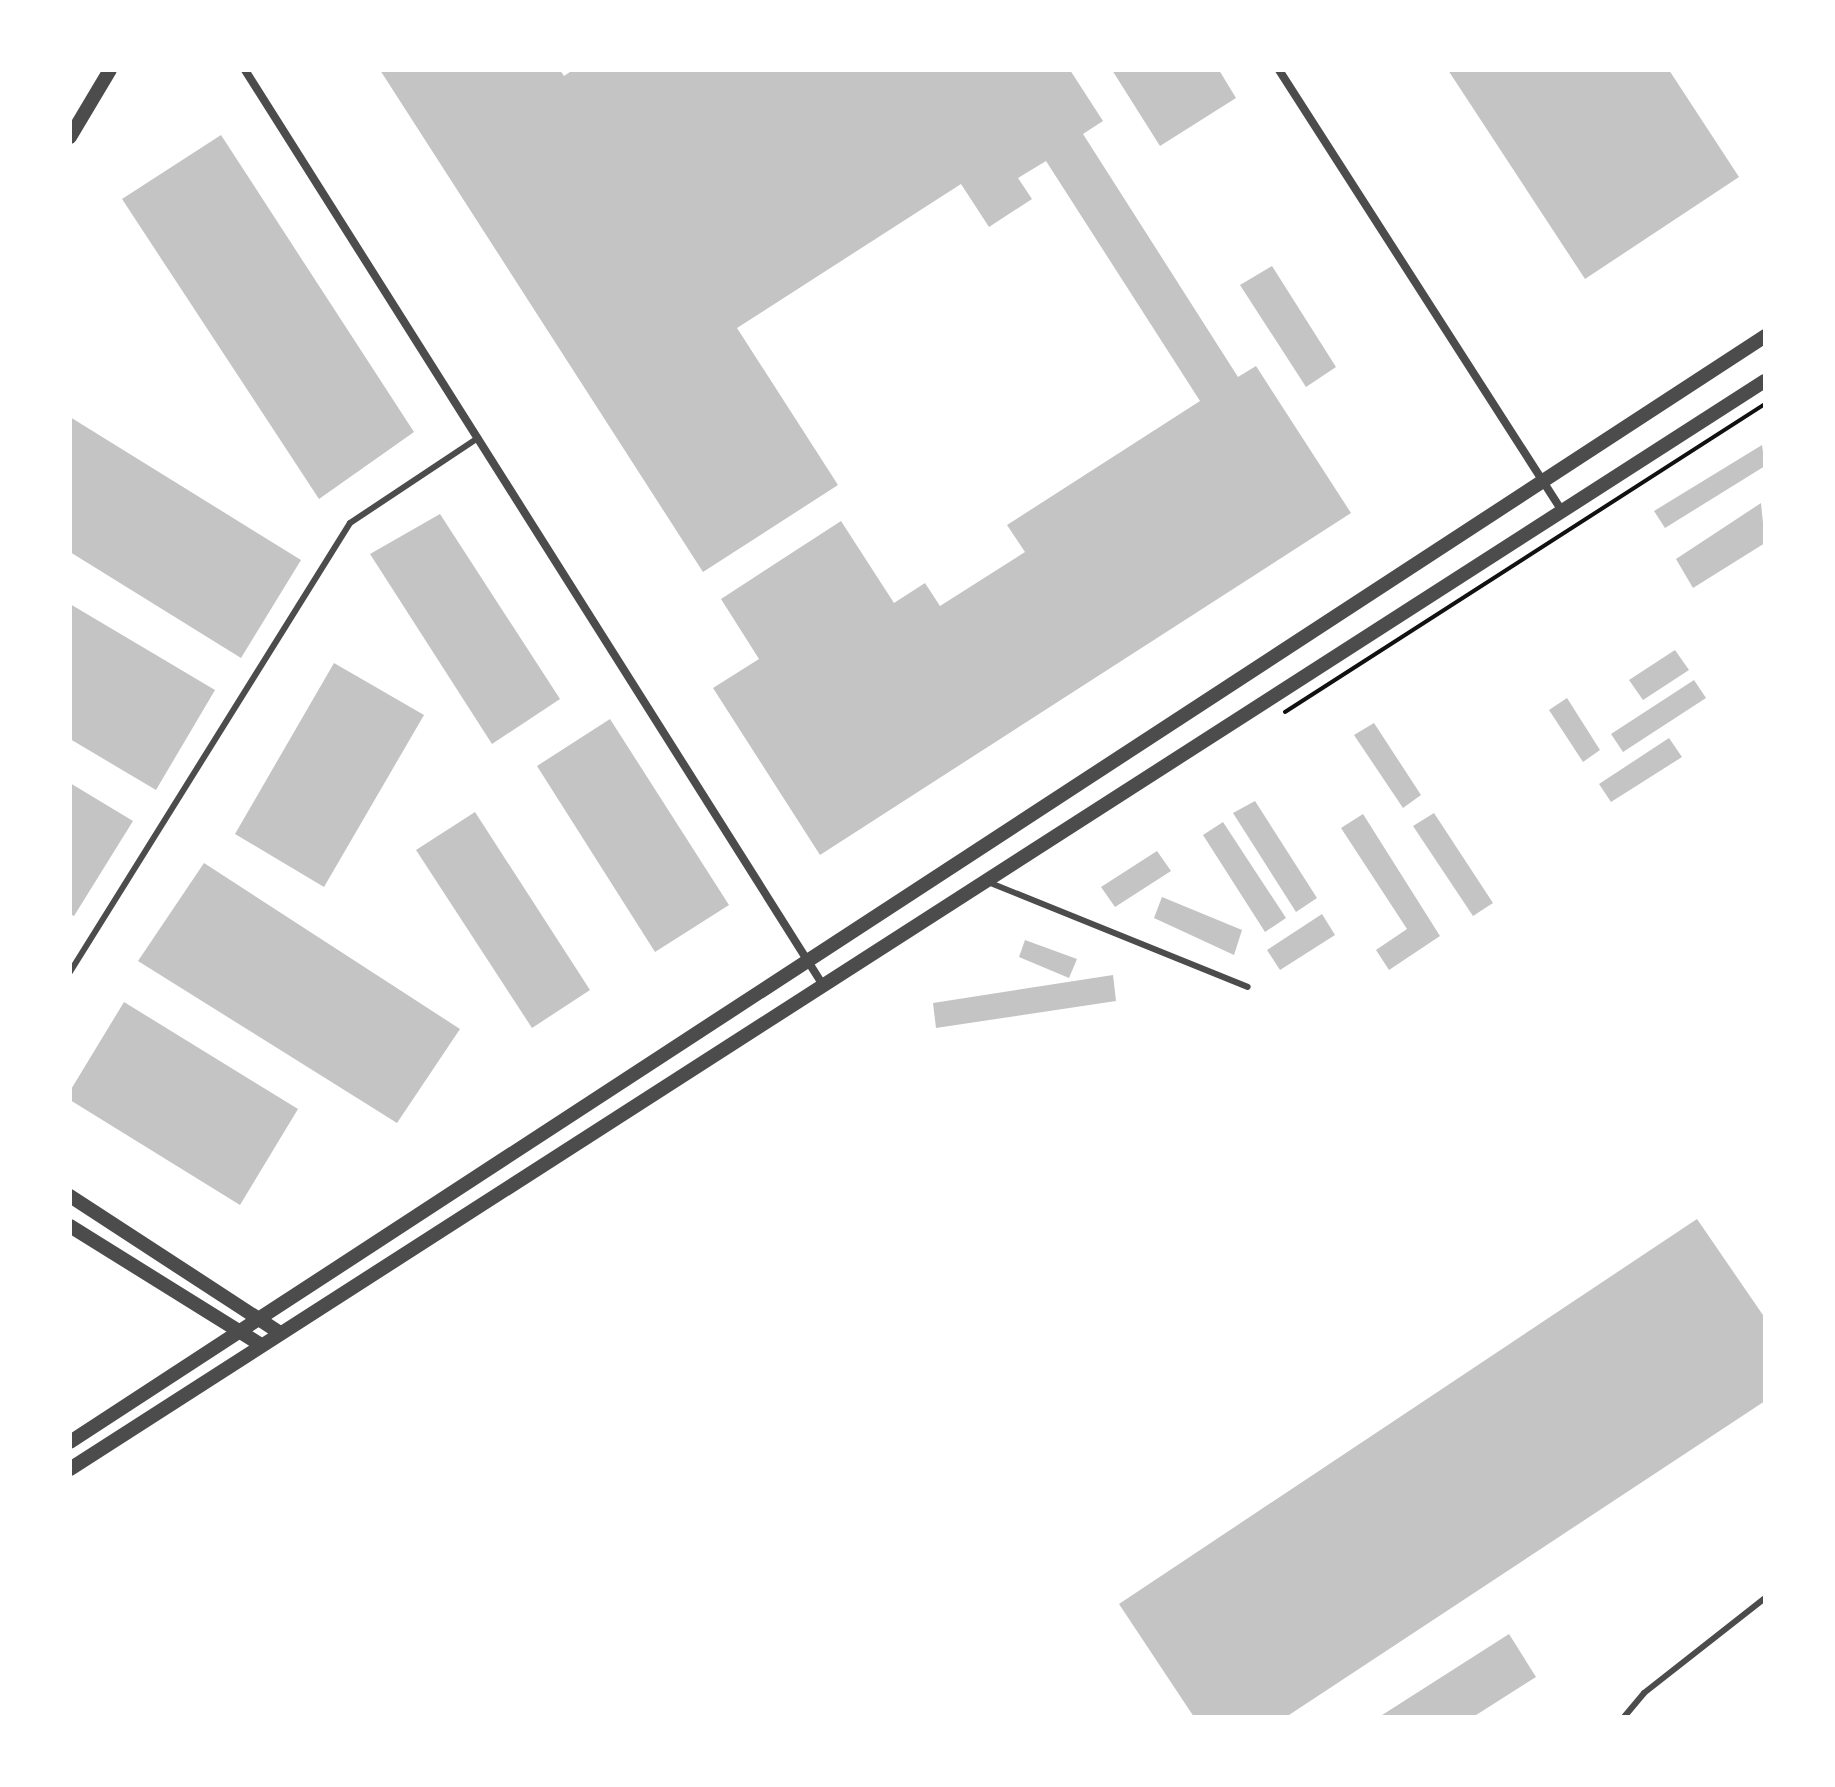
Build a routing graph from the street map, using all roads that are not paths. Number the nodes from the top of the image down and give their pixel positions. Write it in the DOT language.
graph roads {
  1 [pos="110,70"];
  2 [pos="245,70"];
  3 [pos="1279,70"];
  4 [pos="70,137"];
  5 [pos="1765,336"];
  6 [pos="1765,381"];
  7 [pos="478,438"];
  8 [pos="1544,483"];
  9 [pos="1562,511"];
  10 [pos="984,881"];
  11 [pos="807,959"];
  12 [pos="70,972"];
  13 [pos="823,985"];
  14 [pos="1248,987"];
  15 [pos="70,1196"];
  16 [pos="70,1226"];
  17 [pos="259,1315"];
  18 [pos="239,1330"];
  19 [pos="280,1333"];
  20 [pos="261,1345"];
  21 [pos="70,1442"];
  22 [pos="70,1469"];
  23 [pos="1765,1598"];
  24 [pos="1624,1717"];
  1 -- 4 [label="street"];
  2 -- 7 [label="street"];
  3 -- 8 [label="street"];
  5 -- 8 [label="street"];
  6 -- 9 [label="street"];
  7 -- 11 [label="street"];
  7 -- 12 [label="lane"];
  8 -- 9 [label="street"];
  8 -- 11 [label="street"];
  9 -- 10 [label="street"];
  10 -- 13 [label="street"];
  10 -- 14 [label="lane"];
  11 -- 13 [label="street"];
  11 -- 17 [label="street"];
  13 -- 19 [label="street"];
  15 -- 17 [label="street"];
  16 -- 18 [label="street"];
  17 -- 18 [label="street"];
  17 -- 19 [label="street"];
  18 -- 20 [label="street"];
  18 -- 21 [label="street"];
  19 -- 20 [label="street"];
  20 -- 22 [label="street"];
  23 -- 24 [label="lane"];
}
